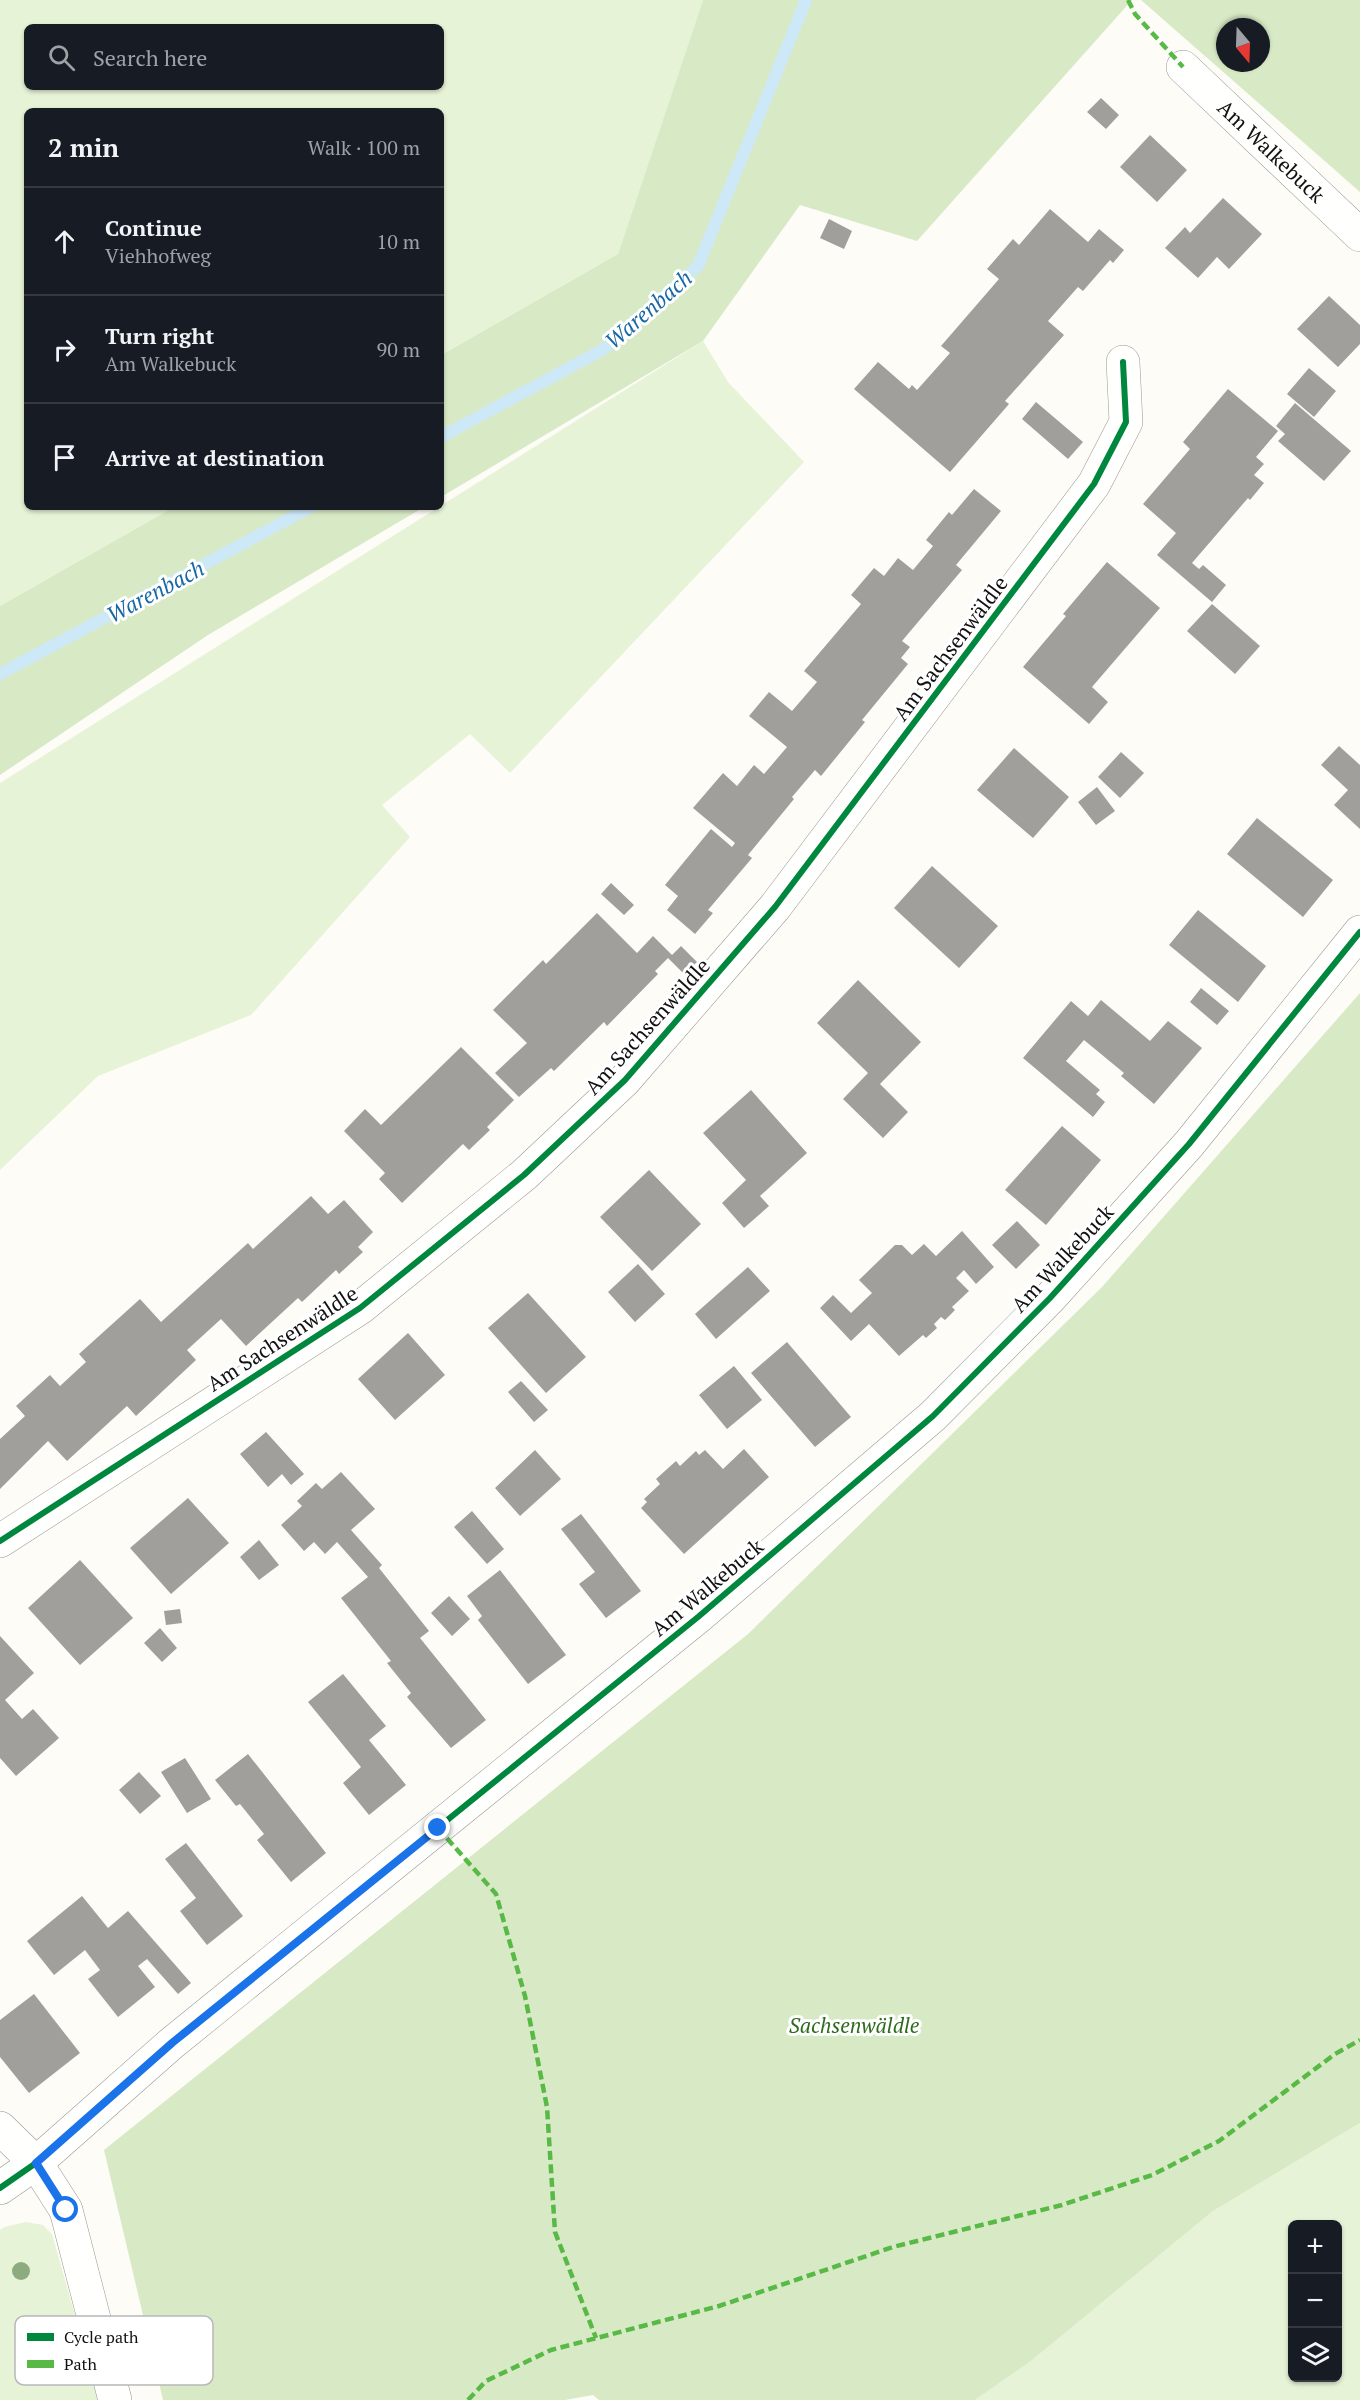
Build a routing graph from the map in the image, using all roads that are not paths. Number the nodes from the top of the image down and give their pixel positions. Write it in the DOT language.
graph roads {
  1 [pos="1183,67"];
  2 [pos="1360,235"];
  3 [pos="1123,362"];
  4 [pos="1360,932"];
  5 [pos="0,1541"];
  6 [pos="0,2128"];
  7 [pos="36,2163"];
  8 [pos="0,2188"];
  9 [pos="93,2316"];
  10 [pos="111,2385"];
  11 [pos="115,2400"];
  1 -- 2 [label="street, Am Walkebuck"];
  3 -- 5 [label="street, Am Sachsenwäldle"];
  4 -- 7 [label="street, Am Walkebuck"];
  6 -- 7 [label="street"];
  7 -- 8 [label="street, Am Walkebuck"];
  7 -- 9 [label="street"];
  10 -- 11 [label="street"];
}
